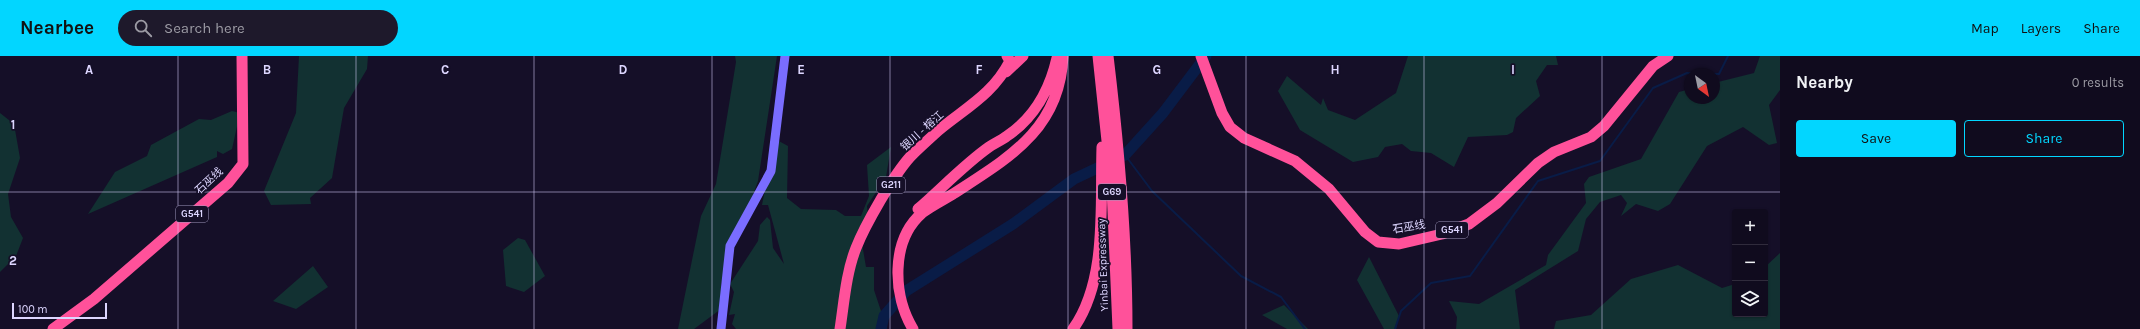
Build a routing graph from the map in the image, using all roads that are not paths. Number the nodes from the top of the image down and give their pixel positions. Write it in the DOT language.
graph roads {
  1 [pos="242,56"];
  2 [pos="784,56"];
  3 [pos="1007,56"];
  4 [pos="1023,56"];
  5 [pos="1057,56"];
  6 [pos="1063,56"];
  7 [pos="1098,56"];
  8 [pos="1108,56"];
  9 [pos="1201,56"];
  10 [pos="1668,56"];
  11 [pos="1001,78"];
  12 [pos="1104,108"];
  13 [pos="895,285"];
  14 [pos="53,329"];
  15 [pos="721,329"];
  16 [pos="840,329"];
  17 [pos="906,329"];
  18 [pos="913,329"];
  19 [pos="1074,329"];
  20 [pos="1118,329"];
  21 [pos="1128,329"];
  1 -- 14 [label="highway, 石巫线 / G541"];
  2 -- 15 [label="street"];
  3 -- 11 [label="highway, 银川 - 榕江 / G211"];
  4 -- 11 [label="highway"];
  5 -- 13 [label="highway"];
  6 -- 13 [label="highway"];
  7 -- 12 [label="highway, Yinbai Expressway / G69"];
  8 -- 21 [label="highway, Yinbai Expressway / G69"];
  9 -- 10 [label="highway, 石巫线 / G541"];
  11 -- 16 [label="highway, 银川 - 榕江 / G211"];
  12 -- 19 [label="highway"];
  12 -- 20 [label="highway, Yinbai Expressway / G69"];
  13 -- 17 [label="highway"];
  13 -- 18 [label="highway"];
}
